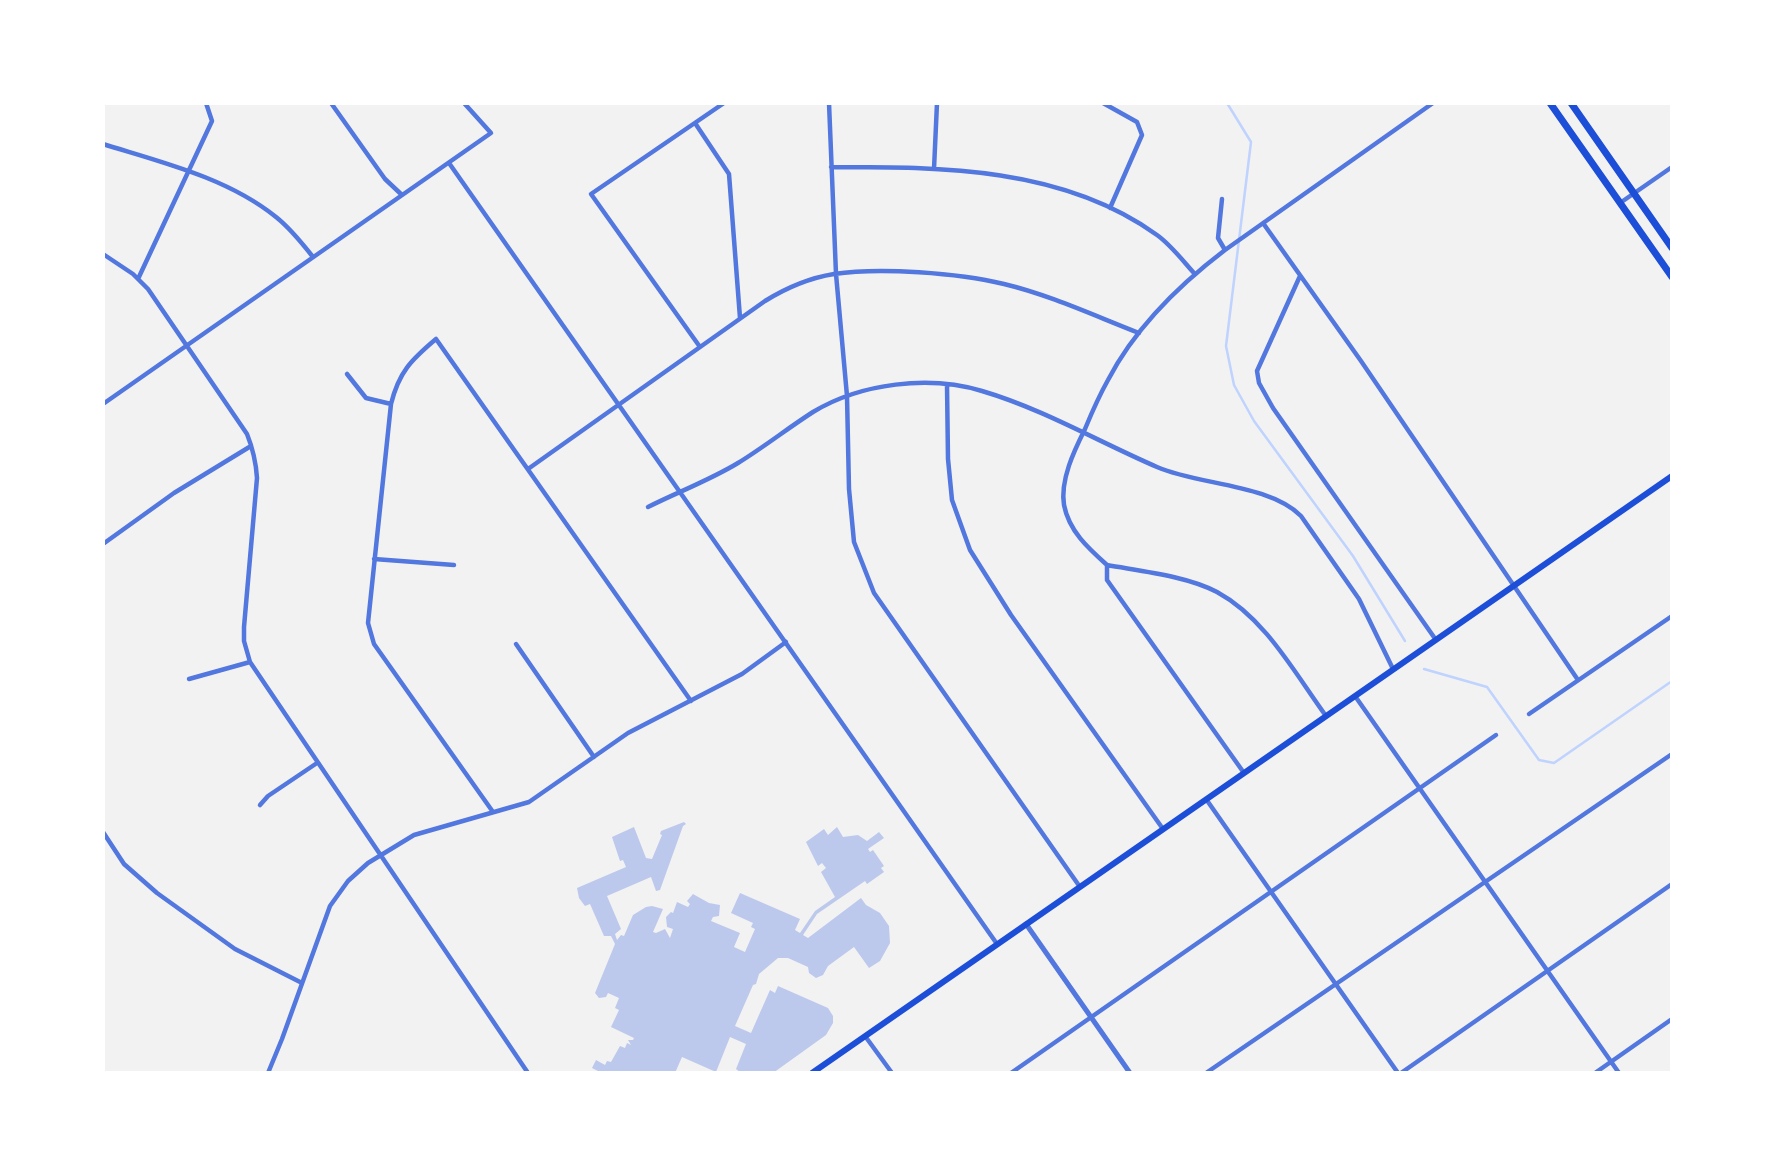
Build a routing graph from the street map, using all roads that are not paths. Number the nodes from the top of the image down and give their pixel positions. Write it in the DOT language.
graph roads {
  1 [pos="206,103"];
  2 [pos="331,103"];
  3 [pos="464,103"];
  4 [pos="724,103"];
  5 [pos="828,103"];
  6 [pos="937,103"];
  7 [pos="1103,103"];
  8 [pos="1433,103"];
  9 [pos="1550,103"];
  10 [pos="1571,103"];
  11 [pos="695,123"];
  12 [pos="103,144"];
  13 [pos="449,163"];
  14 [pos="831,167"];
  15 [pos="1672,167"];
  16 [pos="934,169"];
  17 [pos="188,172"];
  18 [pos="1633,193"];
  19 [pos="402,195"];
  20 [pos="1222,200"];
  21 [pos="1620,203"];
  22 [pos="1110,208"];
  23 [pos="1263,223"];
  24 [pos="1228,248"];
  25 [pos="1672,248"];
  26 [pos="103,254"];
  27 [pos="313,257"];
  28 [pos="836,274"];
  29 [pos="1194,274"];
  30 [pos="1300,276"];
  31 [pos="1672,277"];
  32 [pos="138,279"];
  33 [pos="740,319"];
  34 [pos="1139,333"];
  35 [pos="185,345"];
  36 [pos="700,347"];
  37 [pos="347,374"];
  38 [pos="947,385"];
  39 [pos="847,396"];
  40 [pos="103,404"];
  41 [pos="391,404"];
  42 [pos="619,404"];
  43 [pos="1082,433"];
  44 [pos="251,446"];
  45 [pos="528,469"];
  46 [pos="1672,477"];
  47 [pos="678,492"];
  48 [pos="648,507"];
  49 [pos="103,544"];
  50 [pos="374,559"];
  51 [pos="454,565"];
  52 [pos="1107,565"];
  53 [pos="1515,585"];
  54 [pos="1672,616"];
  55 [pos="1436,640"];
  56 [pos="786,642"];
  57 [pos="516,644"];
  58 [pos="250,662"];
  59 [pos="1394,669"];
  60 [pos="189,679"];
  61 [pos="1578,680"];
  62 [pos="1355,696"];
  63 [pos="691,701"];
  64 [pos="1529,714"];
  65 [pos="1326,716"];
  66 [pos="1496,735"];
  67 [pos="1672,754"];
  68 [pos="594,757"];
  69 [pos="317,763"];
  70 [pos="1244,773"];
  71 [pos="1419,789"];
  72 [pos="1206,799"];
  73 [pos="260,805"];
  74 [pos="493,812"];
  75 [pos="1163,829"];
  76 [pos="103,832"];
  77 [pos="380,856"];
  78 [pos="1485,882"];
  79 [pos="1672,884"];
  80 [pos="1080,887"];
  81 [pos="1271,892"];
  82 [pos="1026,924"];
  83 [pos="997,944"];
  84 [pos="1547,971"];
  85 [pos="302,983"];
  86 [pos="1335,983"];
  87 [pos="1091,1017"];
  88 [pos="1672,1019"];
  89 [pos="865,1036"];
  90 [pos="1611,1062"];
  91 [pos="268,1073"];
  92 [pos="528,1073"];
  93 [pos="812,1073"];
  94 [pos="892,1073"];
  95 [pos="1011,1073"];
  96 [pos="1130,1073"];
  97 [pos="1206,1073"];
  98 [pos="1399,1073"];
  99 [pos="1595,1073"];
  100 [pos="1619,1073"];
  1 -- 17 [label="street"];
  2 -- 19 [label="street"];
  3 -- 13 [label="street"];
  4 -- 11 [label="street"];
  5 -- 14 [label="street"];
  6 -- 16 [label="street"];
  7 -- 22 [label="street"];
  8 -- 23 [label="street"];
  9 -- 21 [label="main road"];
  10 -- 18 [label="main road"];
  11 -- 33 [label="street"];
  11 -- 36 [label="street"];
  12 -- 17 [label="street"];
  13 -- 19 [label="street"];
  13 -- 42 [label="street"];
  14 -- 16 [label="street"];
  14 -- 28 [label="street"];
  15 -- 18 [label="street"];
  16 -- 22 [label="street"];
  17 -- 27 [label="street"];
  17 -- 32 [label="street"];
  18 -- 21 [label="street"];
  18 -- 25 [label="main road"];
  19 -- 27 [label="street"];
  20 -- 24 [label="street"];
  21 -- 31 [label="main road"];
  22 -- 29 [label="street"];
  23 -- 24 [label="street"];
  23 -- 30 [label="street"];
  24 -- 29 [label="street"];
  26 -- 32 [label="street"];
  27 -- 35 [label="street"];
  28 -- 33 [label="street"];
  28 -- 34 [label="street"];
  28 -- 39 [label="street"];
  29 -- 34 [label="street"];
  30 -- 53 [label="street"];
  30 -- 55 [label="street"];
  32 -- 35 [label="street"];
  33 -- 36 [label="street"];
  34 -- 43 [label="street"];
  35 -- 40 [label="street"];
  35 -- 44 [label="street"];
  36 -- 42 [label="street"];
  37 -- 41 [label="street"];
  38 -- 39 [label="street"];
  38 -- 43 [label="street"];
  38 -- 75 [label="street"];
  39 -- 47 [label="street"];
  39 -- 80 [label="street"];
  41 -- 45 [label="street"];
  41 -- 50 [label="street"];
  42 -- 45 [label="street"];
  42 -- 47 [label="street"];
  43 -- 52 [label="street"];
  43 -- 59 [label="street"];
  44 -- 49 [label="street"];
  44 -- 58 [label="street"];
  45 -- 63 [label="street"];
  46 -- 53 [label="main road"];
  47 -- 48 [label="street"];
  47 -- 56 [label="street"];
  50 -- 51 [label="street"];
  50 -- 74 [label="street"];
  52 -- 65 [label="street"];
  52 -- 70 [label="street"];
  53 -- 55 [label="main road"];
  53 -- 61 [label="street"];
  54 -- 61 [label="street"];
  55 -- 59 [label="main road"];
  56 -- 63 [label="street"];
  56 -- 83 [label="street"];
  57 -- 68 [label="street"];
  58 -- 60 [label="street"];
  58 -- 69 [label="street"];
  59 -- 62 [label="main road"];
  61 -- 64 [label="street"];
  62 -- 65 [label="main road"];
  62 -- 71 [label="street"];
  63 -- 68 [label="street"];
  65 -- 70 [label="main road"];
  66 -- 71 [label="street"];
  67 -- 78 [label="street"];
  68 -- 74 [label="street"];
  69 -- 73 [label="street"];
  69 -- 77 [label="street"];
  70 -- 72 [label="main road"];
  71 -- 78 [label="street"];
  71 -- 81 [label="street"];
  72 -- 75 [label="main road"];
  72 -- 81 [label="street"];
  74 -- 77 [label="street"];
  75 -- 80 [label="main road"];
  76 -- 85 [label="street"];
  77 -- 85 [label="street"];
  77 -- 92 [label="street"];
  78 -- 84 [label="street"];
  78 -- 86 [label="street"];
  79 -- 84 [label="street"];
  80 -- 82 [label="main road"];
  81 -- 86 [label="street"];
  81 -- 87 [label="street"];
  82 -- 83 [label="main road"];
  82 -- 87 [label="street"];
  83 -- 89 [label="main road"];
  84 -- 90 [label="street"];
  84 -- 98 [label="street"];
  85 -- 91 [label="street"];
  86 -- 97 [label="street"];
  86 -- 98 [label="street"];
  87 -- 95 [label="street"];
  87 -- 96 [label="street"];
  88 -- 90 [label="street"];
  89 -- 93 [label="main road"];
  89 -- 94 [label="street"];
  90 -- 99 [label="street"];
  90 -- 100 [label="street"];
}
